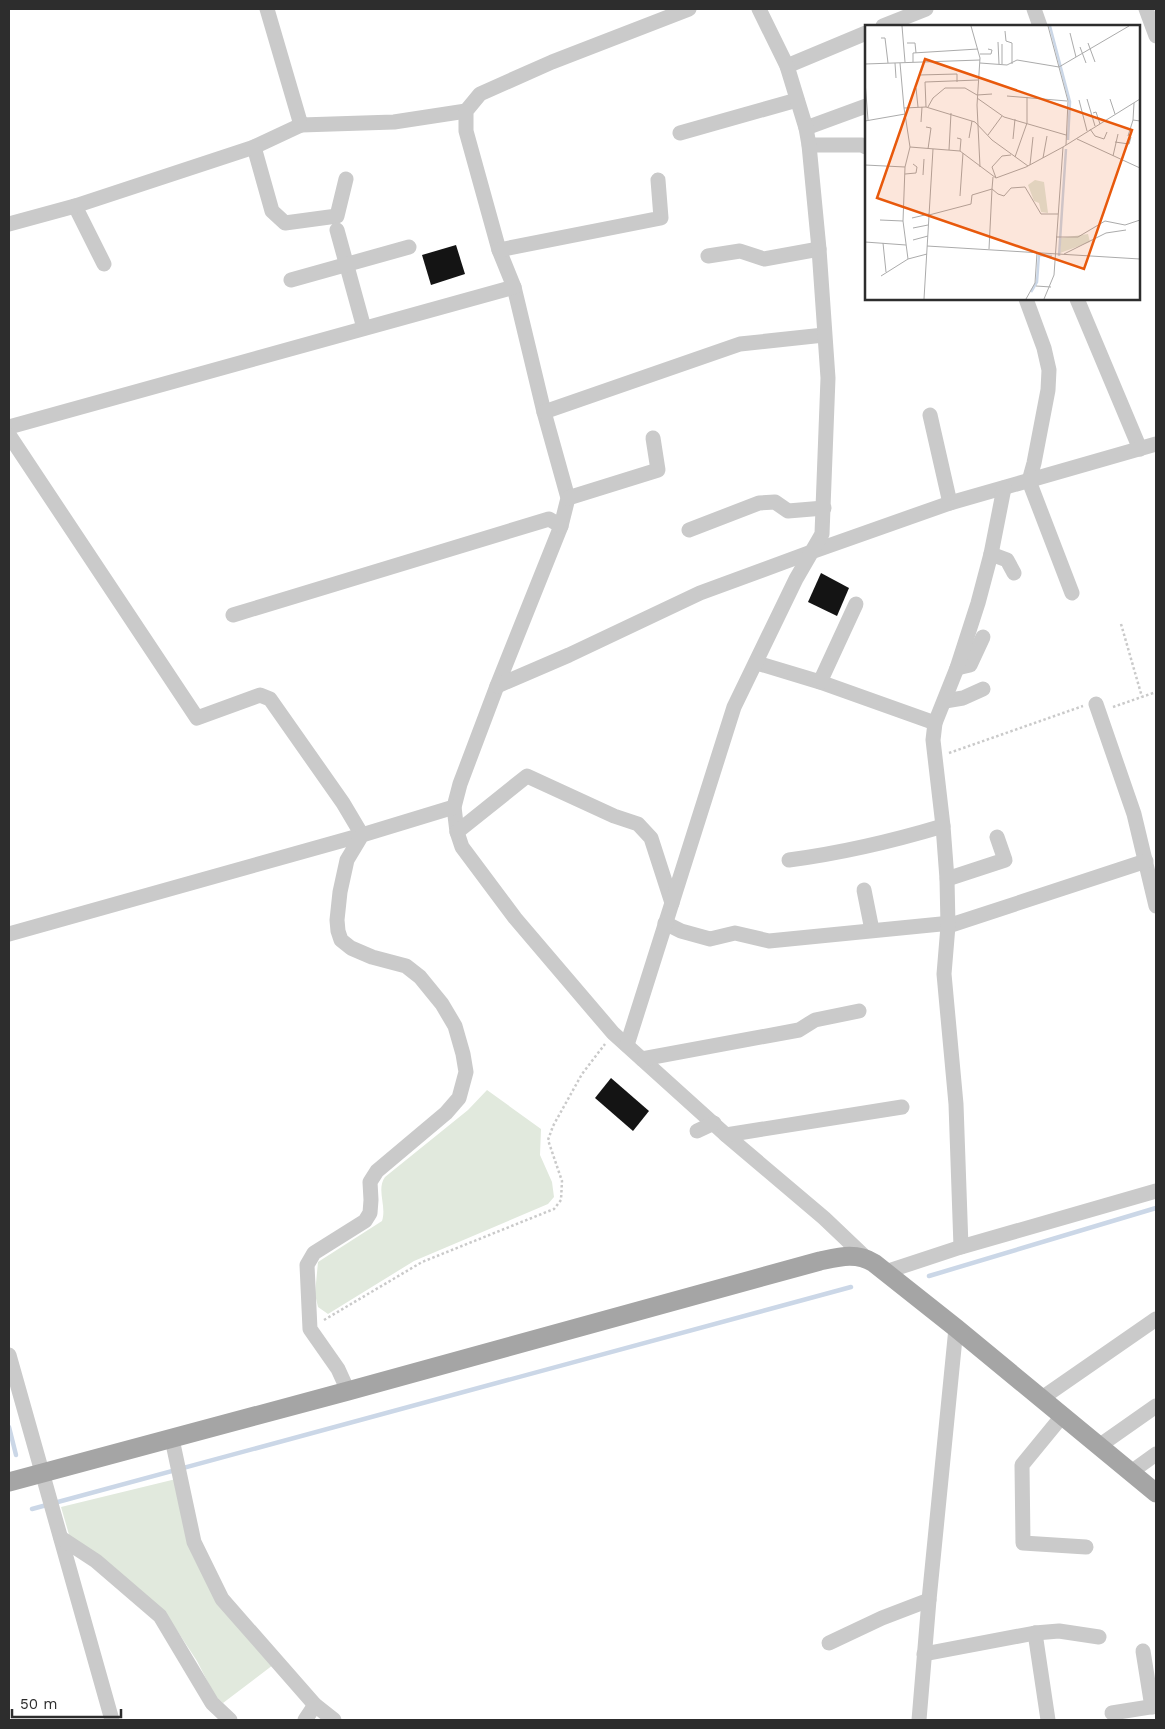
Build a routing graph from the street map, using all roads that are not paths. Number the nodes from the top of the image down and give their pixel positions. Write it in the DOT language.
graph roads {
  1 [pos="267,9"];
  2 [pos="689,9"];
  3 [pos="759,9"];
  4 [pos="926,9"];
  5 [pos="1034,9"];
  6 [pos="1146,9"];
  7 [pos="886,25"];
  8 [pos="1040,25"];
  9 [pos="865,33"];
  10 [pos="1156,36"];
  11 [pos="787,66"];
  12 [pos="797,100"];
  13 [pos="865,106"];
  14 [pos="466,111"];
  15 [pos="300,125"];
  16 [pos="806,128"];
  17 [pos="680,133"];
  18 [pos="809,145"];
  19 [pos="254,146"];
  20 [pos="865,146"];
  21 [pos="346,178"];
  22 [pos="658,180"];
  23 [pos="75,206"];
  24 [pos="9,224"];
  25 [pos="336,230"];
  26 [pos="409,247"];
  27 [pos="819,249"];
  28 [pos="499,250"];
  29 [pos="708,256"];
  30 [pos="104,264"];
  31 [pos="346,264"];
  32 [pos="292,280"];
  33 [pos="514,287"];
  34 [pos="1026,300"];
  35 [pos="1077,300"];
  36 [pos="364,328"];
  37 [pos="824,335"];
  38 [pos="544,412"];
  39 [pos="930,415"];
  40 [pos="10,427"];
  41 [pos="653,438"];
  42 [pos="1156,444"];
  43 [pos="1140,449"];
  44 [pos="1029,481"];
  45 [pos="1004,488"];
  46 [pos="568,498"];
  47 [pos="950,503"];
  48 [pos="824,508"];
  49 [pos="562,526"];
  50 [pos="688,530"];
  51 [pos="814,551"];
  52 [pos="991,554"];
  53 [pos="1014,573"];
  54 [pos="1072,593"];
  55 [pos="856,604"];
  56 [pos="233,615"];
  57 [pos="983,637"];
  58 [pos="757,663"];
  59 [pos="957,668"];
  60 [pos="820,682"];
  61 [pos="497,686"];
  62 [pos="983,689"];
  63 [pos="944,701"];
  64 [pos="1096,704"];
  65 [pos="935,724"];
  66 [pos="454,807"];
  67 [pos="943,826"];
  68 [pos="457,832"];
  69 [pos="362,835"];
  70 [pos="997,836"];
  71 [pos="789,860"];
  72 [pos="1146,861"];
  73 [pos="946,879"];
  74 [pos="864,890"];
  75 [pos="672,903"];
  76 [pos="1156,906"];
  77 [pos="665,923"];
  78 [pos="948,926"];
  79 [pos="872,930"];
  80 [pos="9,934"];
  81 [pos="859,1011"];
  82 [pos="627,1045"];
  83 [pos="642,1059"];
  84 [pos="902,1107"];
  85 [pos="714,1123"];
  86 [pos="697,1131"];
  87 [pos="726,1135"];
  88 [pos="1156,1191"];
  89 [pos="961,1247"];
  90 [pos="865,1257"];
  91 [pos="884,1272"];
  92 [pos="1156,1319"];
  93 [pos="956,1328"];
  94 [pos="9,1355"];
  95 [pos="348,1391"];
  96 [pos="1042,1398"];
  97 [pos="1156,1406"];
  98 [pos="1063,1415"];
  99 [pos="1099,1446"];
  100 [pos="174,1447"];
  101 [pos="1156,1454"];
  102 [pos="1131,1472"];
  103 [pos="44,1479"];
  104 [pos="9,1482"];
  105 [pos="1156,1493"];
  106 [pos="62,1538"];
  107 [pos="1086,1547"];
  108 [pos="929,1600"];
  109 [pos="1035,1633"];
  110 [pos="1099,1636"];
  111 [pos="828,1643"];
  112 [pos="1143,1651"];
  113 [pos="924,1654"];
  114 [pos="315,1704"];
  115 [pos="1154,1706"];
  116 [pos="1112,1713"];
  117 [pos="112,1720"];
  118 [pos="230,1720"];
  119 [pos="305,1720"];
  120 [pos="334,1720"];
  121 [pos="919,1720"];
  122 [pos="1048,1720"];
  1 -- 15 [label="street"];
  2 -- 14 [label="street"];
  3 -- 11 [label="street"];
  4 -- 7 [label="street"];
  5 -- 8 [label="street"];
  6 -- 10 [label="street"];
  9 -- 11 [label="street"];
  11 -- 12 [label="street"];
  12 -- 16 [label="street"];
  12 -- 17 [label="street"];
  13 -- 16 [label="street"];
  14 -- 15 [label="street"];
  14 -- 28 [label="street"];
  15 -- 19 [label="street"];
  16 -- 18 [label="street"];
  18 -- 20 [label="street"];
  18 -- 27 [label="street"];
  19 -- 21 [label="street"];
  19 -- 23 [label="street"];
  22 -- 28 [label="street"];
  23 -- 24 [label="street"];
  23 -- 30 [label="street"];
  25 -- 31 [label="street"];
  26 -- 31 [label="street"];
  27 -- 29 [label="street"];
  27 -- 37 [label="street"];
  28 -- 33 [label="street"];
  31 -- 32 [label="street"];
  31 -- 36 [label="street"];
  33 -- 36 [label="street"];
  33 -- 38 [label="street"];
  34 -- 44 [label="street"];
  35 -- 43 [label="street"];
  36 -- 40 [label="street"];
  37 -- 38 [label="street"];
  37 -- 48 [label="street"];
  38 -- 46 [label="street"];
  39 -- 47 [label="street"];
  40 -- 69 [label="street"];
  41 -- 46 [label="street"];
  42 -- 43 [label="street"];
  43 -- 44 [label="street"];
  44 -- 45 [label="street"];
  44 -- 54 [label="street"];
  45 -- 47 [label="street"];
  45 -- 52 [label="street"];
  46 -- 49 [label="street"];
  47 -- 51 [label="street"];
  48 -- 50 [label="street"];
  48 -- 51 [label="street"];
  49 -- 56 [label="street"];
  49 -- 61 [label="street"];
  51 -- 58 [label="street"];
  51 -- 61 [label="street"];
  52 -- 53 [label="street"];
  52 -- 59 [label="street"];
  55 -- 60 [label="street"];
  57 -- 59 [label="street"];
  58 -- 60 [label="street"];
  58 -- 75 [label="street"];
  59 -- 63 [label="street"];
  60 -- 65 [label="street"];
  61 -- 66 [label="street"];
  62 -- 63 [label="street"];
  63 -- 65 [label="street"];
  64 -- 72 [label="street"];
  65 -- 67 [label="street"];
  66 -- 68 [label="street"];
  66 -- 69 [label="street"];
  67 -- 71 [label="street"];
  67 -- 73 [label="street"];
  68 -- 75 [label="street"];
  68 -- 82 [label="street"];
  69 -- 80 [label="street"];
  69 -- 95 [label="street"];
  70 -- 73 [label="street"];
  72 -- 76 [label="street"];
  72 -- 78 [label="street"];
  73 -- 78 [label="street"];
  74 -- 79 [label="street"];
  75 -- 77 [label="street"];
  77 -- 79 [label="street"];
  77 -- 82 [label="street"];
  78 -- 79 [label="street"];
  78 -- 89 [label="street"];
  81 -- 83 [label="street"];
  82 -- 83 [label="street"];
  83 -- 85 [label="street"];
  84 -- 87 [label="street"];
  85 -- 86 [label="street"];
  85 -- 87 [label="street"];
  87 -- 90 [label="street"];
  88 -- 89 [label="street"];
  89 -- 91 [label="street"];
  90 -- 91 [label="main road"];
  90 -- 95 [label="main road"];
  91 -- 93 [label="main road"];
  92 -- 96 [label="street"];
  93 -- 96 [label="main road"];
  93 -- 108 [label="street"];
  94 -- 103 [label="street"];
  95 -- 100 [label="main road"];
  96 -- 98 [label="main road"];
  97 -- 99 [label="street"];
  98 -- 99 [label="main road"];
  98 -- 107 [label="street"];
  99 -- 102 [label="main road"];
  100 -- 103 [label="main road"];
  100 -- 114 [label="street"];
  101 -- 102 [label="street"];
  102 -- 105 [label="main road"];
  103 -- 104 [label="main road"];
  103 -- 106 [label="street"];
  106 -- 117 [label="street"];
  106 -- 118 [label="street"];
  108 -- 111 [label="street"];
  108 -- 113 [label="street"];
  109 -- 110 [label="street"];
  109 -- 113 [label="street"];
  109 -- 122 [label="street"];
  112 -- 115 [label="street"];
  113 -- 121 [label="street"];
  114 -- 119 [label="street"];
  114 -- 120 [label="street"];
  115 -- 116 [label="street"];
}
